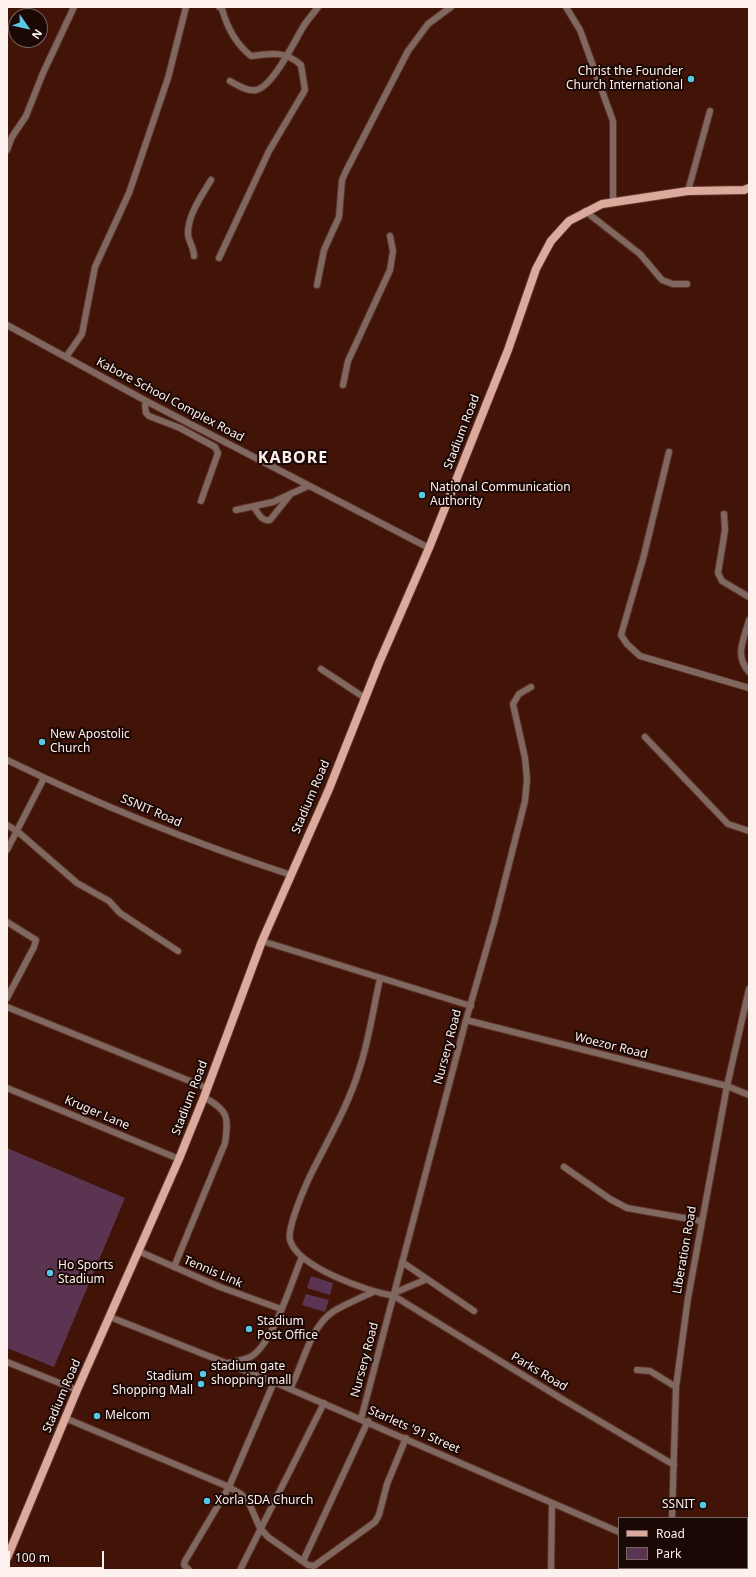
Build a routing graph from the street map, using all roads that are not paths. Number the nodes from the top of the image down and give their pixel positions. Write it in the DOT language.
graph roads {
  1 [pos="74,7"];
  2 [pos="186,7"];
  3 [pos="219,7"];
  4 [pos="318,7"];
  5 [pos="451,7"];
  6 [pos="566,7"];
  7 [pos="288,55"];
  8 [pos="230,81"];
  9 [pos="710,111"];
  10 [pos="10,135"];
  11 [pos="7,150"];
  12 [pos="211,180"];
  13 [pos="747,190"];
  14 [pos="688,191"];
  15 [pos="613,201"];
  16 [pos="585,211"];
  17 [pos="390,236"];
  18 [pos="194,256"];
  19 [pos="219,258"];
  20 [pos="687,284"];
  21 [pos="317,285"];
  22 [pos="7,325"];
  23 [pos="66,357"];
  24 [pos="343,386"];
  25 [pos="148,402"];
  26 [pos="669,452"];
  27 [pos="308,486"];
  28 [pos="291,494"];
  29 [pos="201,501"];
  30 [pos="254,507"];
  31 [pos="236,510"];
  32 [pos="724,514"];
  33 [pos="429,548"];
  34 [pos="749,597"];
  35 [pos="749,620"];
  36 [pos="321,669"];
  37 [pos="749,672"];
  38 [pos="531,687"];
  39 [pos="749,688"];
  40 [pos="365,698"];
  41 [pos="645,737"];
  42 [pos="7,760"];
  43 [pos="44,778"];
  44 [pos="7,825"];
  45 [pos="18,831"];
  46 [pos="749,831"];
  47 [pos="7,850"];
  48 [pos="291,875"];
  49 [pos="7,922"];
  50 [pos="262,941"];
  51 [pos="178,951"];
  52 [pos="380,979"];
  53 [pos="749,989"];
  54 [pos="7,998"];
  55 [pos="471,1006"];
  56 [pos="7,1007"];
  57 [pos="466,1020"];
  58 [pos="726,1086"];
  59 [pos="7,1088"];
  60 [pos="207,1088"];
  61 [pos="749,1095"];
  62 [pos="204,1097"];
  63 [pos="179,1159"];
  64 [pos="564,1168"];
  65 [pos="701,1221"];
  66 [pos="138,1251"];
  67 [pos="302,1257"];
  68 [pos="402,1262"];
  69 [pos="174,1267"];
  70 [pos="427,1279"];
  71 [pos="372,1292"];
  72 [pos="394,1295"];
  73 [pos="281,1309"];
  74 [pos="474,1311"];
  75 [pos="110,1317"];
  76 [pos="7,1362"];
  77 [pos="228,1363"];
  78 [pos="637,1370"];
  79 [pos="274,1382"];
  80 [pos="676,1386"];
  81 [pos="290,1389"];
  82 [pos="77,1390"];
  83 [pos="324,1403"];
  84 [pos="65,1418"];
  85 [pos="364,1420"];
  86 [pos="406,1438"];
  87 [pos="674,1465"];
  88 [pos="229,1487"];
  89 [pos="552,1502"];
  90 [pos="672,1517"];
  91 [pos="260,1528"];
  92 [pos="618,1532"];
  93 [pos="7,1558"];
  94 [pos="303,1561"];
  95 [pos="189,1570"];
  96 [pos="240,1570"];
  97 [pos="551,1570"];
  1 -- 10 [label="street"];
  2 -- 23 [label="street"];
  3 -- 7 [label="street"];
  4 -- 7 [label="street"];
  5 -- 21 [label="street"];
  6 -- 15 [label="street"];
  7 -- 8 [label="street"];
  7 -- 19 [label="street"];
  9 -- 14 [label="street"];
  10 -- 11 [label="street"];
  12 -- 18 [label="street"];
  13 -- 14 [label="main road, Stadium Road"];
  14 -- 15 [label="main road, Stadium Road"];
  15 -- 16 [label="main road, Stadium Road"];
  16 -- 20 [label="street"];
  16 -- 33 [label="main road, Stadium Road"];
  17 -- 24 [label="street"];
  22 -- 23 [label="street, Kabore School Complex Road"];
  23 -- 25 [label="street, Kabore School Complex Road"];
  25 -- 27 [label="street, Kabore School Complex Road"];
  25 -- 29 [label="street"];
  26 -- 39 [label="street"];
  27 -- 28 [label="street"];
  27 -- 33 [label="street, Kabore School Complex Road"];
  28 -- 30 [label="street"];
  28 -- 30 [label="street"];
  30 -- 31 [label="street"];
  32 -- 34 [label="street"];
  33 -- 40 [label="main road, Stadium Road"];
  35 -- 37 [label="street"];
  36 -- 40 [label="street"];
  38 -- 55 [label="street, Nursery Road"];
  40 -- 48 [label="main road, Stadium Road"];
  41 -- 46 [label="street"];
  42 -- 43 [label="street, SSNIT Road"];
  43 -- 45 [label="street"];
  43 -- 48 [label="street, SSNIT Road"];
  44 -- 45 [label="street"];
  45 -- 47 [label="street"];
  45 -- 51 [label="street"];
  48 -- 50 [label="main road, Stadium Road"];
  49 -- 54 [label="street"];
  50 -- 52 [label="street"];
  50 -- 60 [label="main road, Stadium Road"];
  52 -- 55 [label="street"];
  52 -- 67 [label="street"];
  53 -- 58 [label="street, Liberation Road"];
  55 -- 57 [label="street, Nursery Road"];
  56 -- 60 [label="street"];
  57 -- 58 [label="street, Woezor Road"];
  57 -- 68 [label="street, Nursery Road"];
  58 -- 61 [label="street, Woezor Road"];
  58 -- 65 [label="street, Liberation Road"];
  59 -- 63 [label="street, Kruger Lane"];
  60 -- 62 [label="main road, Stadium Road"];
  62 -- 63 [label="main road, Stadium Road"];
  62 -- 69 [label="street"];
  63 -- 66 [label="main road, Stadium Road"];
  64 -- 65 [label="street"];
  65 -- 80 [label="street, Liberation Road"];
  66 -- 69 [label="street, Tennis Link"];
  66 -- 75 [label="main road, Stadium Road"];
  67 -- 71 [label="street"];
  67 -- 73 [label="street"];
  68 -- 70 [label="street"];
  68 -- 72 [label="street, Nursery Road"];
  69 -- 73 [label="street, Tennis Link"];
  70 -- 72 [label="street"];
  70 -- 74 [label="street"];
  71 -- 72 [label="street"];
  71 -- 81 [label="street"];
  72 -- 85 [label="street, Nursery Road"];
  72 -- 87 [label="street, Parks Road"];
  73 -- 77 [label="street"];
  75 -- 77 [label="street, Starlets '91 Street"];
  75 -- 82 [label="main road, Stadium Road"];
  76 -- 82 [label="street"];
  77 -- 79 [label="street, Starlets '91 Street"];
  78 -- 80 [label="street"];
  79 -- 81 [label="street, Starlets '91 Street"];
  79 -- 88 [label="street"];
  80 -- 87 [label="street, Liberation Road"];
  81 -- 83 [label="street, Starlets '91 Street"];
  82 -- 84 [label="main road, Stadium Road"];
  83 -- 85 [label="street, Starlets '91 Street"];
  83 -- 91 [label="street"];
  84 -- 88 [label="street"];
  84 -- 93 [label="main road, Stadium Road"];
  85 -- 86 [label="street, Starlets '91 Street"];
  85 -- 94 [label="street, Nursery Road"];
  86 -- 89 [label="street, Starlets '91 Street"];
  86 -- 94 [label="street"];
  87 -- 90 [label="street, Liberation Road"];
  88 -- 91 [label="street"];
  88 -- 95 [label="street"];
  89 -- 92 [label="street, Starlets '91 Street"];
  89 -- 97 [label="street"];
  91 -- 94 [label="street"];
  91 -- 96 [label="street"];
}
